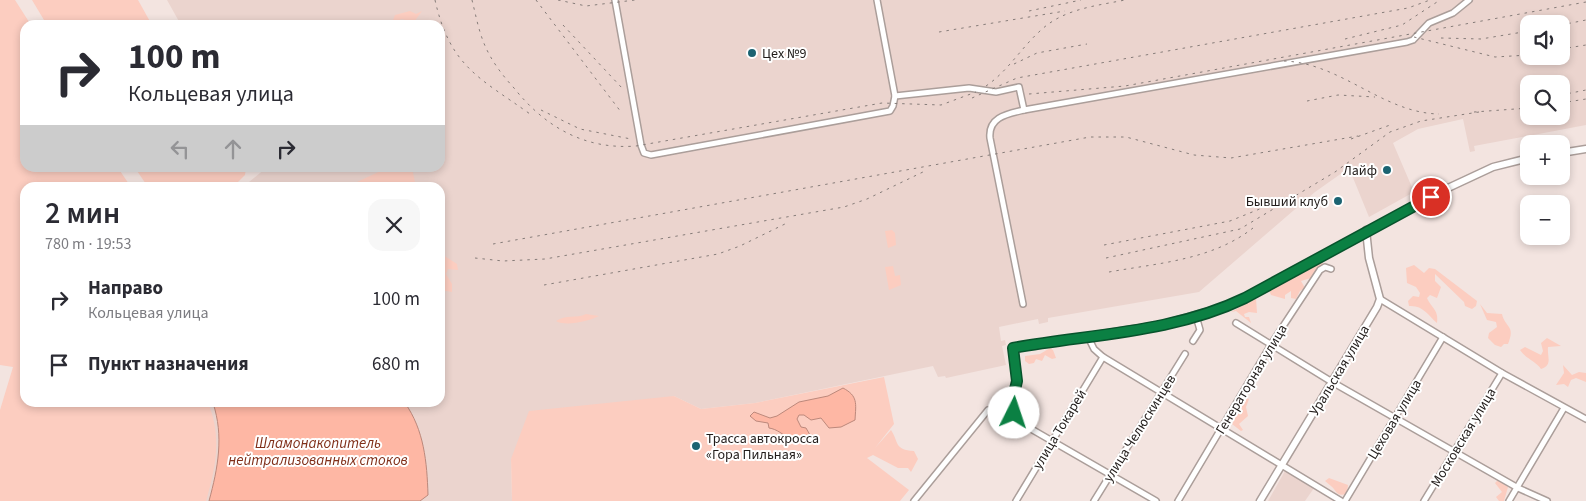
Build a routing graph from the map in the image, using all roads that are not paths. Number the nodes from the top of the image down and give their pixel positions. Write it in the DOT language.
graph roads {
  1 [pos="615,0"];
  2 [pos="877,0"];
  3 [pos="1469,0"];
  4 [pos="895,96"];
  5 [pos="1024,110"];
  6 [pos="1586,149"];
  7 [pos="1570,152"];
  8 [pos="1520,160"];
  9 [pos="1366,230"];
  10 [pos="1331,269"];
  11 [pos="1380,299"];
  12 [pos="1023,304"];
  13 [pos="1196,316"];
  14 [pos="1236,323"];
  15 [pos="1088,337"];
  16 [pos="1443,337"];
  17 [pos="1193,342"];
  18 [pos="1272,343"];
  19 [pos="1013,348"];
  20 [pos="1185,354"];
  21 [pos="1103,356"];
  22 [pos="1502,373"];
  23 [pos="1332,382"];
  24 [pos="1161,392"];
  25 [pos="1011,406"];
  26 [pos="1564,408"];
  27 [pos="1394,417"];
  28 [pos="1586,419"];
  29 [pos="1222,427"];
  30 [pos="1051,440"];
  31 [pos="1455,450"];
  32 [pos="1283,465"];
  33 [pos="1110,474"];
  34 [pos="1518,488"];
  35 [pos="914,501"];
  36 [pos="1016,501"];
  37 [pos="1094,501"];
  38 [pos="1156,501"];
  39 [pos="1178,501"];
  40 [pos="1260,501"];
  41 [pos="1343,501"];
  42 [pos="1424,501"];
  43 [pos="1509,501"];
  44 [pos="1547,501"];
  1 -- 4 [label="street"];
  2 -- 4 [label="street"];
  3 -- 5 [label="street"];
  4 -- 5 [label="street"];
  5 -- 12 [label="street"];
  6 -- 7 [label="street"];
  8 -- 9 [label="street"];
  9 -- 11 [label="street"];
  9 -- 13 [label="street"];
  10 -- 18 [label="street, Генераторная улица"];
  11 -- 16 [label="street"];
  11 -- 23 [label="street, Уральская улица"];
  13 -- 15 [label="street"];
  13 -- 17 [label="street"];
  14 -- 18 [label="street"];
  15 -- 19 [label="street"];
  15 -- 21 [label="street"];
  16 -- 22 [label="street"];
  16 -- 27 [label="street, Цеховая улица"];
  18 -- 23 [label="street"];
  18 -- 29 [label="street, Генераторная улица"];
  19 -- 25 [label="street"];
  20 -- 24 [label="street, улица Челюскинцев"];
  21 -- 24 [label="street"];
  21 -- 30 [label="street, улица Токарей"];
  22 -- 26 [label="street"];
  22 -- 31 [label="street, Московская улица"];
  23 -- 27 [label="street"];
  23 -- 32 [label="street, Уральская улица"];
  24 -- 29 [label="street"];
  24 -- 33 [label="street, улица Челюскинцев"];
  25 -- 30 [label="street"];
  25 -- 35 [label="street"];
  26 -- 28 [label="street"];
  26 -- 34 [label="street"];
  27 -- 31 [label="street"];
  27 -- 41 [label="street, Цеховая улица"];
  29 -- 32 [label="street"];
  29 -- 39 [label="street, Генераторная улица"];
  30 -- 33 [label="street"];
  30 -- 36 [label="street, улица Токарей"];
  31 -- 34 [label="street"];
  31 -- 42 [label="street, Московская улица"];
  32 -- 40 [label="street, Уральская улица"];
  32 -- 41 [label="street"];
  33 -- 37 [label="street, улица Челюскинцев"];
  33 -- 38 [label="street"];
  34 -- 43 [label="street"];
  34 -- 44 [label="street"];
}
